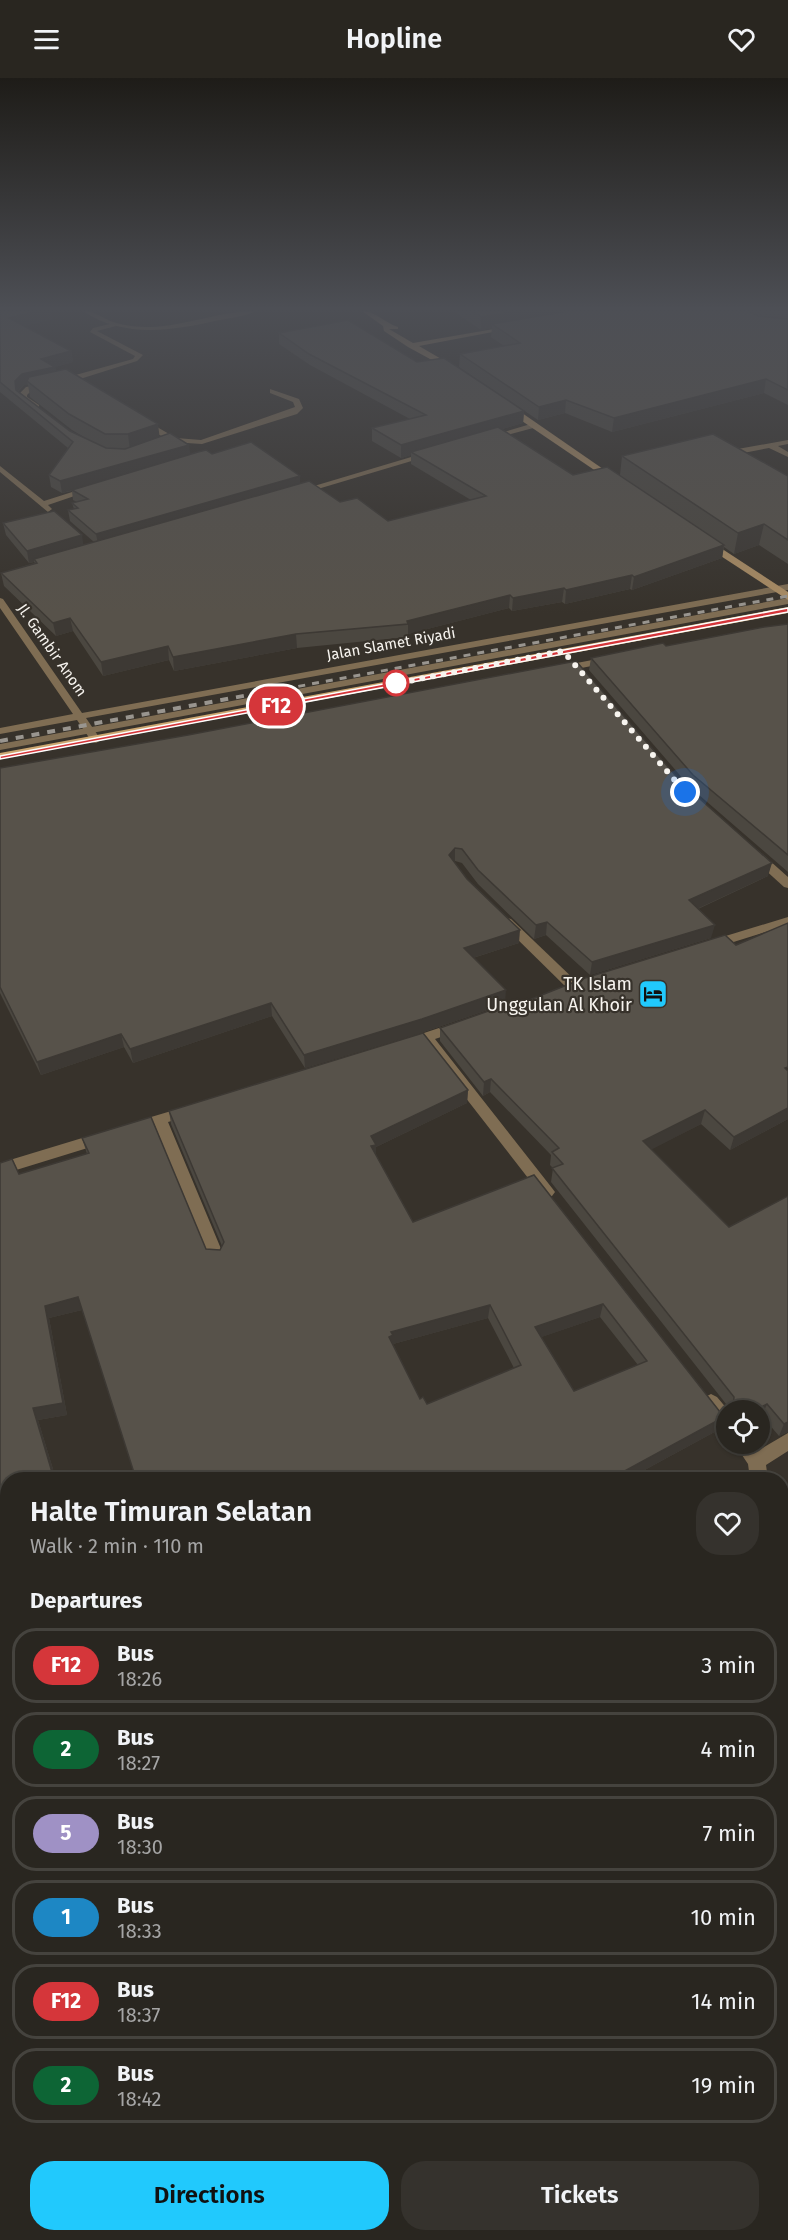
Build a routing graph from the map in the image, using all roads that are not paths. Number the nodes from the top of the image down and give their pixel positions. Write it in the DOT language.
graph roads {
  1 [pos="294,412"];
  2 [pos="515,412"];
  3 [pos="134,417"];
  4 [pos="534,425"];
  5 [pos="174,440"];
  6 [pos="477,441"];
  7 [pos="788,442"];
  8 [pos="163,444"];
  9 [pos="770,445"];
  10 [pos="442,451"];
  11 [pos="788,455"];
  12 [pos="740,461"];
  13 [pos="0,468"];
  14 [pos="622,485"];
  15 [pos="96,488"];
  16 [pos="292,494"];
  17 [pos="42,504"];
  18 [pos="60,519"];
  19 [pos="700,539"];
  20 [pos="779,589"];
  21 [pos="0,601"];
  22 [pos="787,603"];
  23 [pos="563,651"];
  24 [pos="622,658"];
  25 [pos="553,671"];
  26 [pos="580,671"];
  27 [pos="80,716"];
  28 [pos="0,731"];
  29 [pos="93,735"];
  30 [pos="0,747"];
  31 [pos="0,756"];
  32 [pos="745,846"];
  33 [pos="788,884"];
  34 [pos="497,913"];
  35 [pos="788,921"];
  36 [pos="693,950"];
  37 [pos="574,988"];
  38 [pos="472,1022"];
  39 [pos="427,1038"];
  40 [pos="393,1048"];
  41 [pos="198,1108"];
  42 [pos="160,1120"];
  43 [pos="0,1169"];
  44 [pos="559,1207"];
  45 [pos="216,1256"];
  46 [pos="704,1394"];
  47 [pos="716,1409"];
  48 [pos="788,1441"];
  49 [pos="749,1454"];
  50 [pos="758,1470"];
  1 -- 5 [label="street"];
  2 -- 4 [label="main road"];
  3 -- 5 [label="street"];
  4 -- 6 [label="street"];
  4 -- 14 [label="main road"];
  5 -- 8 [label="street"];
  7 -- 9 [label="street"];
  9 -- 11 [label="street"];
  9 -- 12 [label="street"];
  10 -- 16 [label="street"];
  13 -- 17 [label="street"];
  15 -- 17 [label="street"];
  17 -- 18 [label="street"];
  19 -- 20 [label="main road"];
  20 -- 22 [label="main road"];
  20 -- 27 [label="street, Jalan Slamet Riyadi"];
  21 -- 27 [label="street, Jl. Gambir Anom"];
  22 -- 23 [label="main road"];
  22 -- 29 [label="street"];
  23 -- 26 [label="street"];
  23 -- 29 [label="main road"];
  24 -- 26 [label="street"];
  25 -- 26 [label="street"];
  27 -- 28 [label="street, Jalan Slamet Riyadi"];
  27 -- 29 [label="street, Jl. Gambir Anom"];
  29 -- 30 [label="street"];
  29 -- 31 [label="main road"];
  32 -- 33 [label="street"];
  34 -- 37 [label="street"];
  35 -- 36 [label="street"];
  38 -- 39 [label="street"];
  39 -- 40 [label="street"];
  39 -- 44 [label="street"];
  41 -- 42 [label="street"];
  42 -- 43 [label="street"];
  42 -- 45 [label="street"];
  46 -- 47 [label="street"];
  48 -- 50 [label="street"];
  49 -- 50 [label="street"];
}
